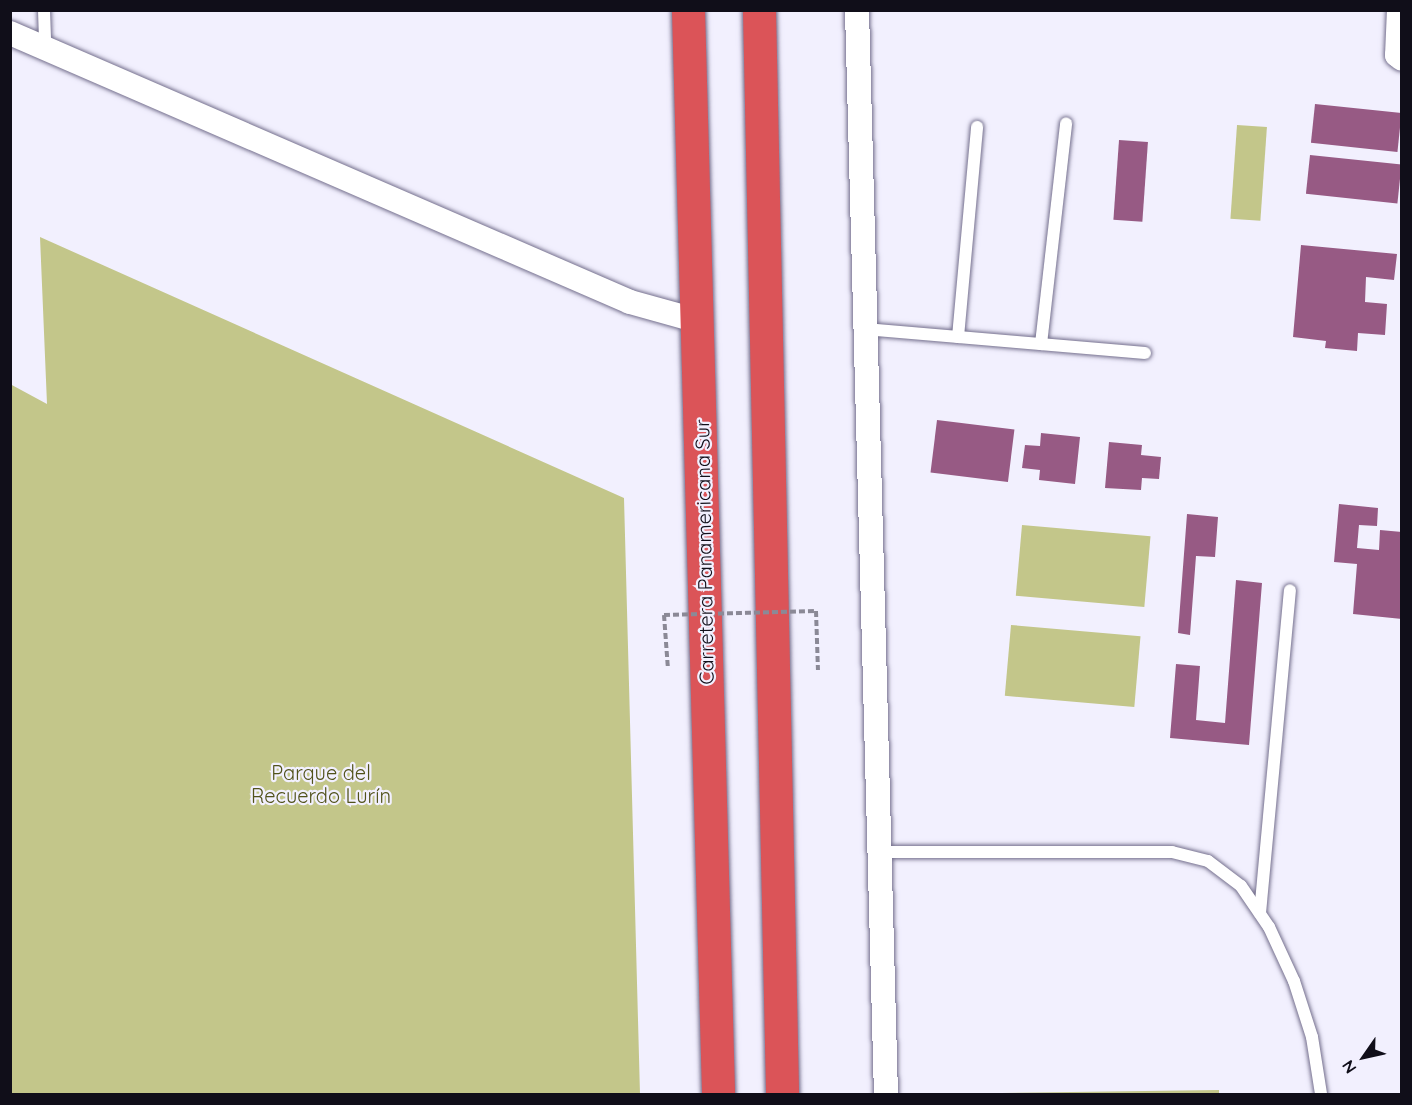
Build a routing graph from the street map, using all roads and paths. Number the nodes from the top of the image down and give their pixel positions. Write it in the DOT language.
graph roads {
  1 [pos="44,10"];
  2 [pos="688,10"];
  3 [pos="759,10"];
  4 [pos="857,10"];
  5 [pos="1398,10"];
  6 [pos="10,33"];
  7 [pos="45,47"];
  8 [pos="1401,59"];
  9 [pos="1066,123"];
  10 [pos="977,127"];
  11 [pos="695,320"];
  12 [pos="866,329"];
  13 [pos="958,337"];
  14 [pos="1041,344"];
  15 [pos="1145,353"];
  16 [pos="1290,590"];
  17 [pos="668,669"];
  18 [pos="818,670"];
  19 [pos="879,852"];
  20 [pos="1260,913"];
  21 [pos="718,1095"];
  22 [pos="782,1095"];
  23 [pos="886,1095"];
  24 [pos="1321,1095"];
  1 -- 7 [label="lane"];
  2 -- 11 [label="highway, Carretera Panamericana Sur"];
  3 -- 22 [label="highway"];
  4 -- 12 [label="street"];
  5 -- 8 [label="street"];
  6 -- 7 [label="street"];
  7 -- 11 [label="street"];
  9 -- 14 [label="lane"];
  10 -- 13 [label="lane"];
  11 -- 21 [label="highway, Carretera Panamericana Sur"];
  12 -- 13 [label="lane"];
  12 -- 19 [label="street"];
  13 -- 14 [label="lane"];
  14 -- 15 [label="lane"];
  16 -- 20 [label="lane"];
  17 -- 18 [label="path, bridge"];
  19 -- 20 [label="lane"];
  19 -- 23 [label="street"];
  20 -- 24 [label="lane"];
}
